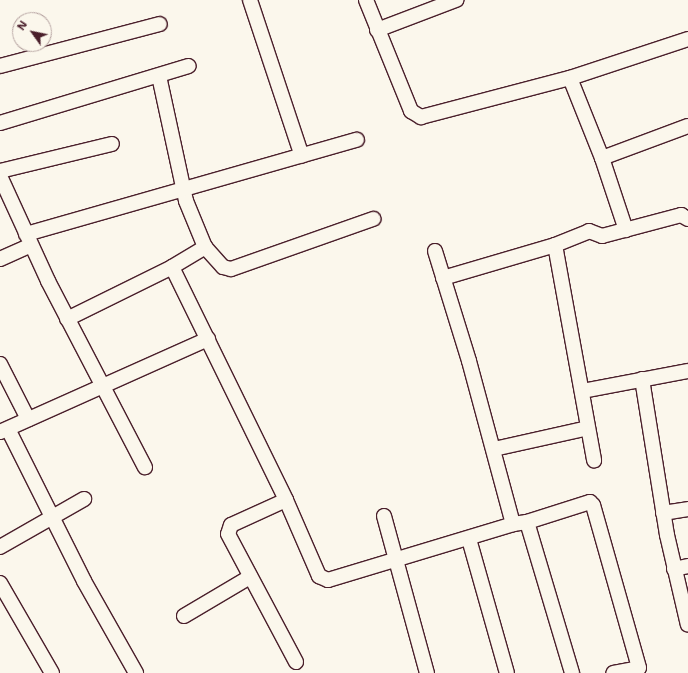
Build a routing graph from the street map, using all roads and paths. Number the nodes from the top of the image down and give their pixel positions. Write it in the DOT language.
graph roads {
  1 [pos="250,0"];
  2 [pos="366,0"];
  3 [pos="456,0"];
  4 [pos="160,24"];
  5 [pos="377,30"];
  6 [pos="688,39"];
  7 [pos="0,66"];
  8 [pos="189,66"];
  9 [pos="159,76"];
  10 [pos="570,78"];
  11 [pos="0,123"];
  12 [pos="688,126"];
  13 [pos="357,140"];
  14 [pos="112,144"];
  15 [pos="302,156"];
  16 [pos="602,158"];
  17 [pos="0,171"];
  18 [pos="1,183"];
  19 [pos="183,188"];
  20 [pos="373,219"];
  21 [pos="688,219"];
  22 [pos="626,230"];
  23 [pos="28,240"];
  24 [pos="555,245"];
  25 [pos="206,248"];
  26 [pos="435,251"];
  27 [pos="0,259"];
  28 [pos="172,267"];
  29 [pos="443,278"];
  30 [pos="67,318"];
  31 [pos="208,339"];
  32 [pos="0,364"];
  33 [pos="688,371"];
  34 [pos="642,379"];
  35 [pos="101,386"];
  36 [pos="582,391"];
  37 [pos="28,419"];
  38 [pos="588,428"];
  39 [pos="4,430"];
  40 [pos="494,449"];
  41 [pos="594,460"];
  42 [pos="145,468"];
  43 [pos="84,499"];
  44 [pos="286,500"];
  45 [pos="688,509"];
  46 [pos="663,513"];
  47 [pos="51,516"];
  48 [pos="384,516"];
  49 [pos="520,523"];
  50 [pos="469,539"];
  51 [pos="0,547"];
  52 [pos="395,560"];
  53 [pos="681,568"];
  54 [pos="250,578"];
  55 [pos="0,583"];
  56 [pos="184,616"];
  57 [pos="688,625"];
  58 [pos="296,662"];
  59 [pos="640,671"];
  60 [pos="52,673"];
  61 [pos="136,673"];
  62 [pos="427,673"];
  63 [pos="507,673"];
  64 [pos="572,673"];
  65 [pos="613,673"];
  1 -- 15 [label="street"];
  2 -- 5 [label="street"];
  3 -- 5 [label="street"];
  4 -- 7 [label="street"];
  5 -- 10 [label="street"];
  6 -- 10 [label="street"];
  8 -- 9 [label="street"];
  9 -- 11 [label="street"];
  9 -- 19 [label="street"];
  10 -- 16 [label="street"];
  12 -- 16 [label="street"];
  13 -- 15 [label="street"];
  14 -- 17 [label="street"];
  15 -- 19 [label="street"];
  16 -- 22 [label="street"];
  18 -- 23 [label="street"];
  19 -- 23 [label="street"];
  19 -- 25 [label="street"];
  20 -- 25 [label="street"];
  21 -- 22 [label="street"];
  22 -- 24 [label="street"];
  23 -- 27 [label="street"];
  23 -- 30 [label="street"];
  24 -- 29 [label="street"];
  24 -- 36 [label="street"];
  25 -- 28 [label="street"];
  26 -- 29 [label="street"];
  28 -- 30 [label="street"];
  28 -- 31 [label="street"];
  29 -- 40 [label="street"];
  30 -- 35 [label="street"];
  31 -- 35 [label="street"];
  31 -- 44 [label="street"];
  32 -- 37 [label="street"];
  33 -- 34 [label="street"];
  34 -- 36 [label="street"];
  34 -- 46 [label="street"];
  35 -- 37 [label="street"];
  35 -- 42 [label="street"];
  36 -- 38 [label="street"];
  37 -- 39 [label="street"];
  38 -- 40 [label="street"];
  38 -- 41 [label="street"];
  39 -- 47 [label="street"];
  40 -- 49 [label="street"];
  43 -- 47 [label="street"];
  44 -- 52 [label="street"];
  44 -- 54 [label="street"];
  45 -- 46 [label="street"];
  46 -- 53 [label="street"];
  47 -- 51 [label="street"];
  47 -- 61 [label="street"];
  48 -- 52 [label="street"];
  49 -- 50 [label="street"];
  49 -- 59 [label="street"];
  49 -- 64 [label="street"];
  50 -- 52 [label="street"];
  50 -- 63 [label="street"];
  52 -- 62 [label="street"];
  53 -- 57 [label="street"];
  54 -- 56 [label="street"];
  54 -- 58 [label="street"];
  55 -- 60 [label="street"];
  59 -- 65 [label="street"];
}
